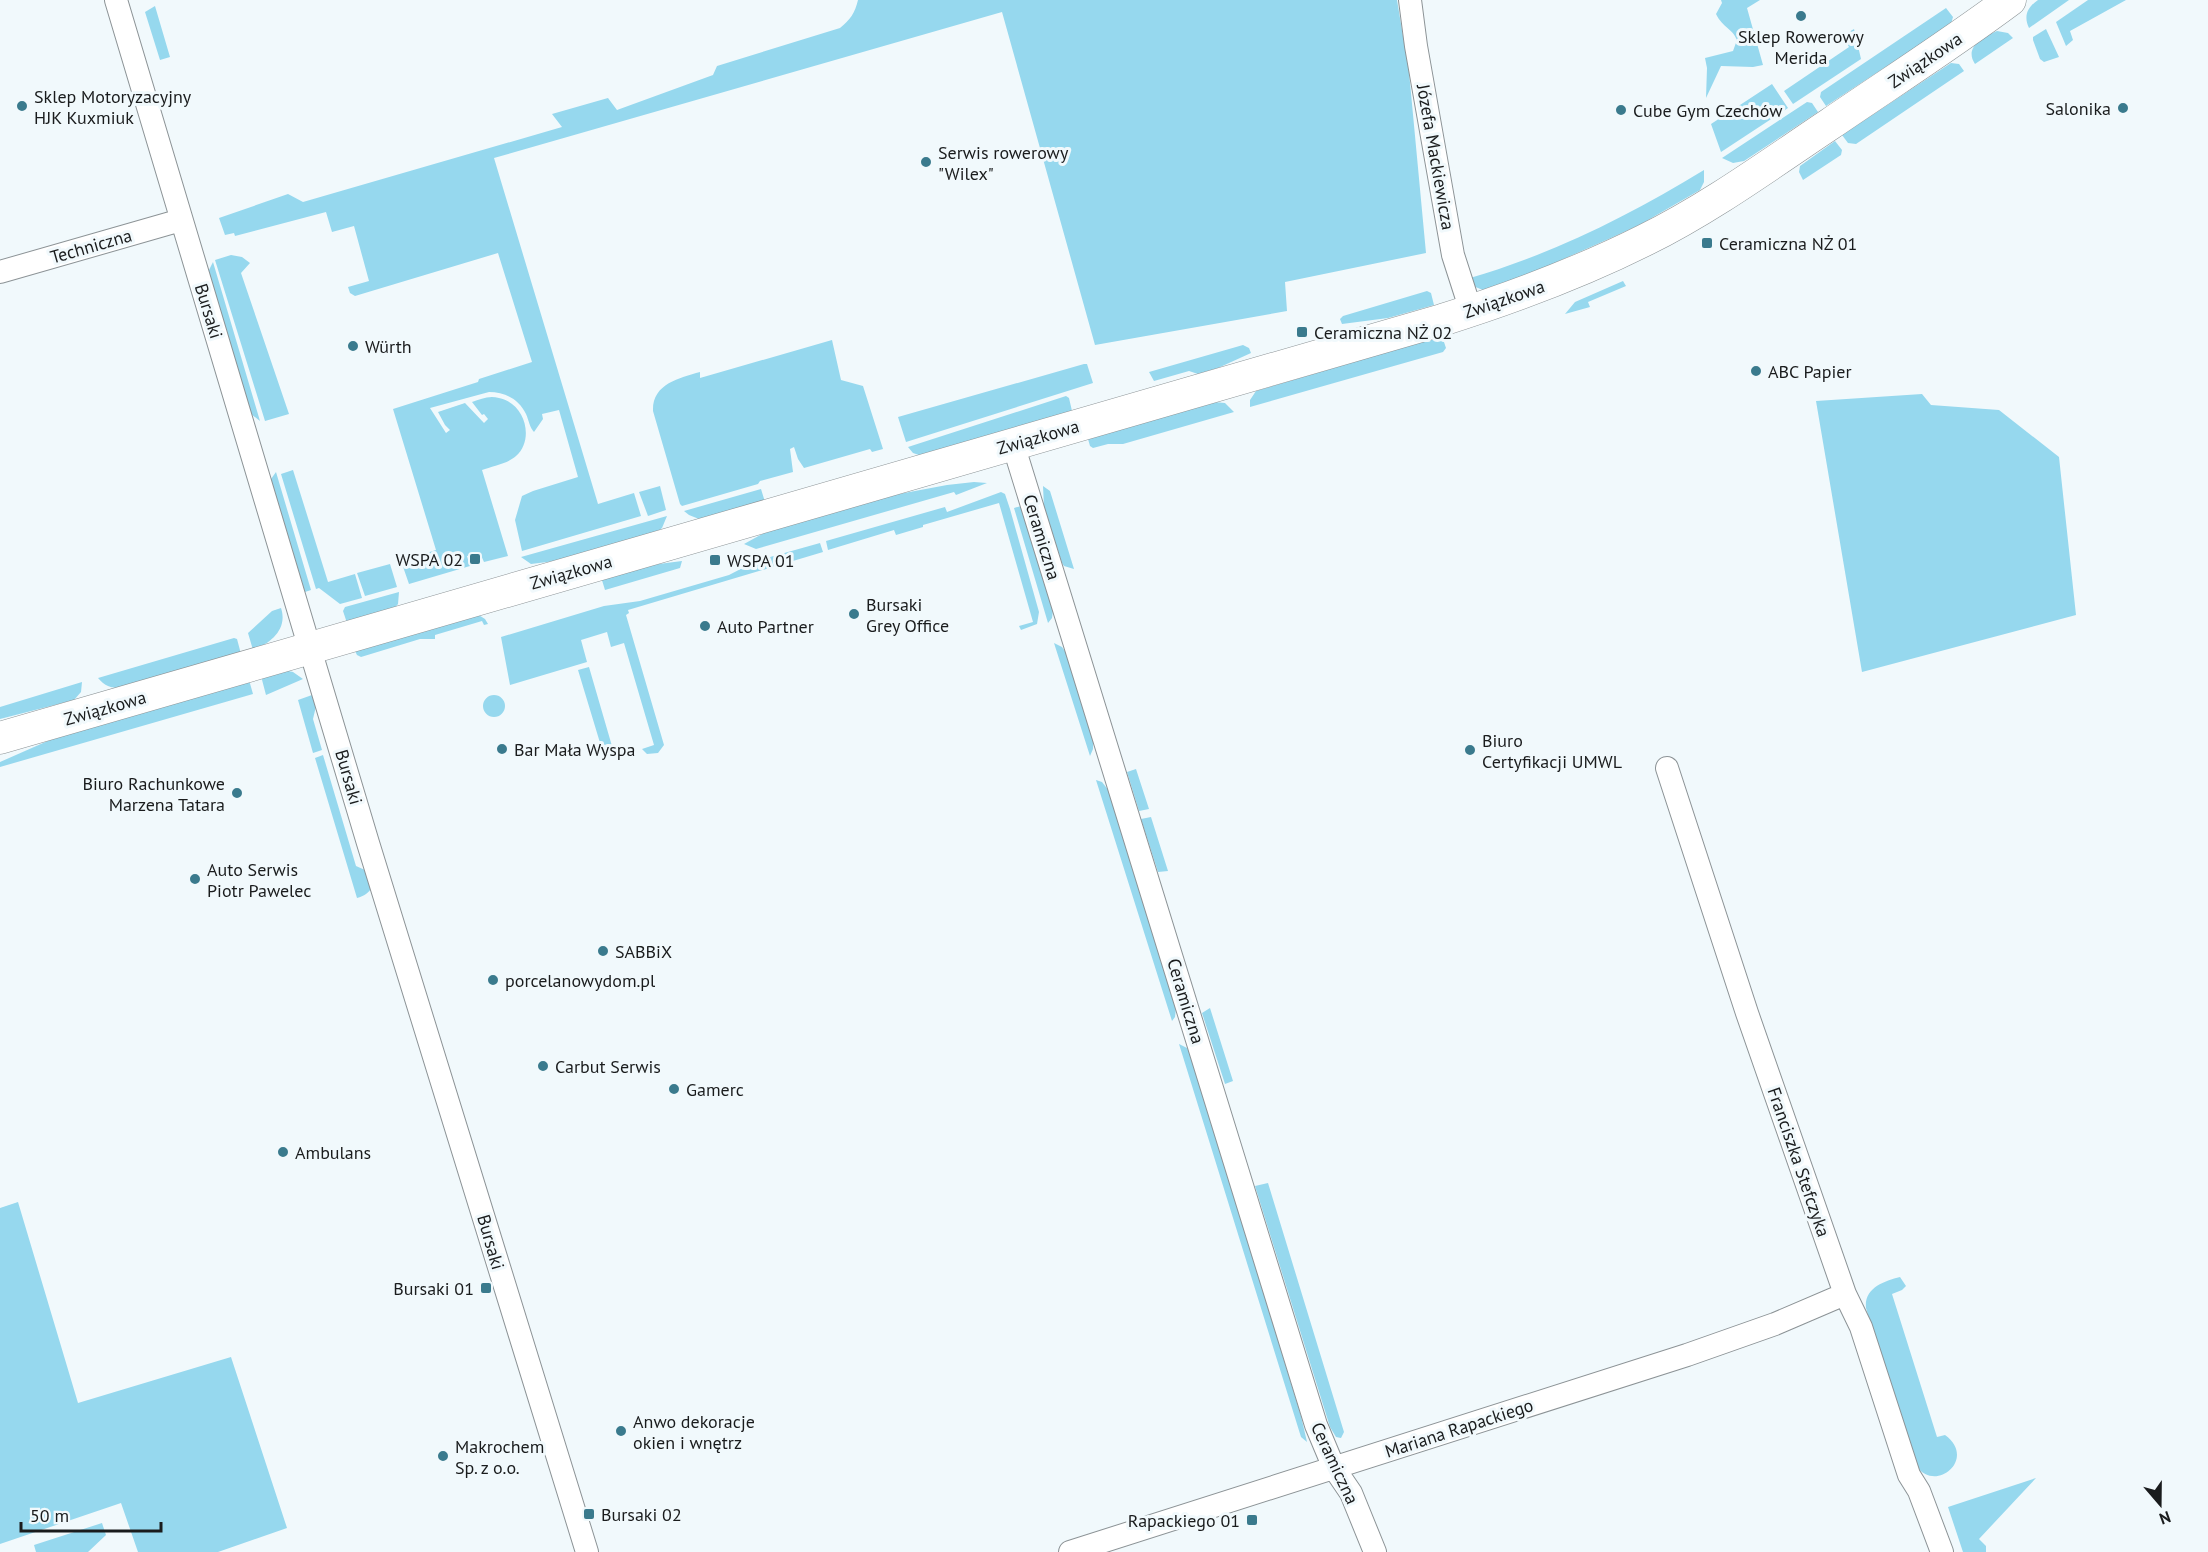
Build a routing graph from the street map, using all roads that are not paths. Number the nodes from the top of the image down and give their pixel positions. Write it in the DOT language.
graph roads {
  1 [pos="116,0"];
  2 [pos="1410,0"];
  3 [pos="2010,0"];
  4 [pos="181,220"];
  5 [pos="0,272"];
  6 [pos="1471,311"];
  7 [pos="1013,444"];
  8 [pos="310,648"];
  9 [pos="2,738"];
  10 [pos="1667,768"];
  11 [pos="1845,1294"];
  12 [pos="1334,1468"];
  13 [pos="587,1552"];
  14 [pos="1070,1552"];
  15 [pos="1375,1552"];
  16 [pos="1942,1552"];
  1 -- 4 [label="street, Bursaki"];
  2 -- 6 [label="street, Józefa Mackiewicza"];
  3 -- 6 [label="street, Związkowa"];
  4 -- 5 [label="street, Techniczna"];
  4 -- 8 [label="street, Bursaki"];
  6 -- 7 [label="street, Związkowa"];
  7 -- 8 [label="street, Związkowa"];
  7 -- 12 [label="street, Ceramiczna"];
  8 -- 9 [label="street, Związkowa"];
  8 -- 13 [label="street, Bursaki"];
  10 -- 11 [label="street, Franciszka Stefczyka"];
  11 -- 12 [label="street, Mariana Rapackiego"];
  11 -- 16 [label="street, Franciszka Stefczyka"];
  12 -- 14 [label="street, Mariana Rapackiego"];
  12 -- 15 [label="street, Ceramiczna"];
}
